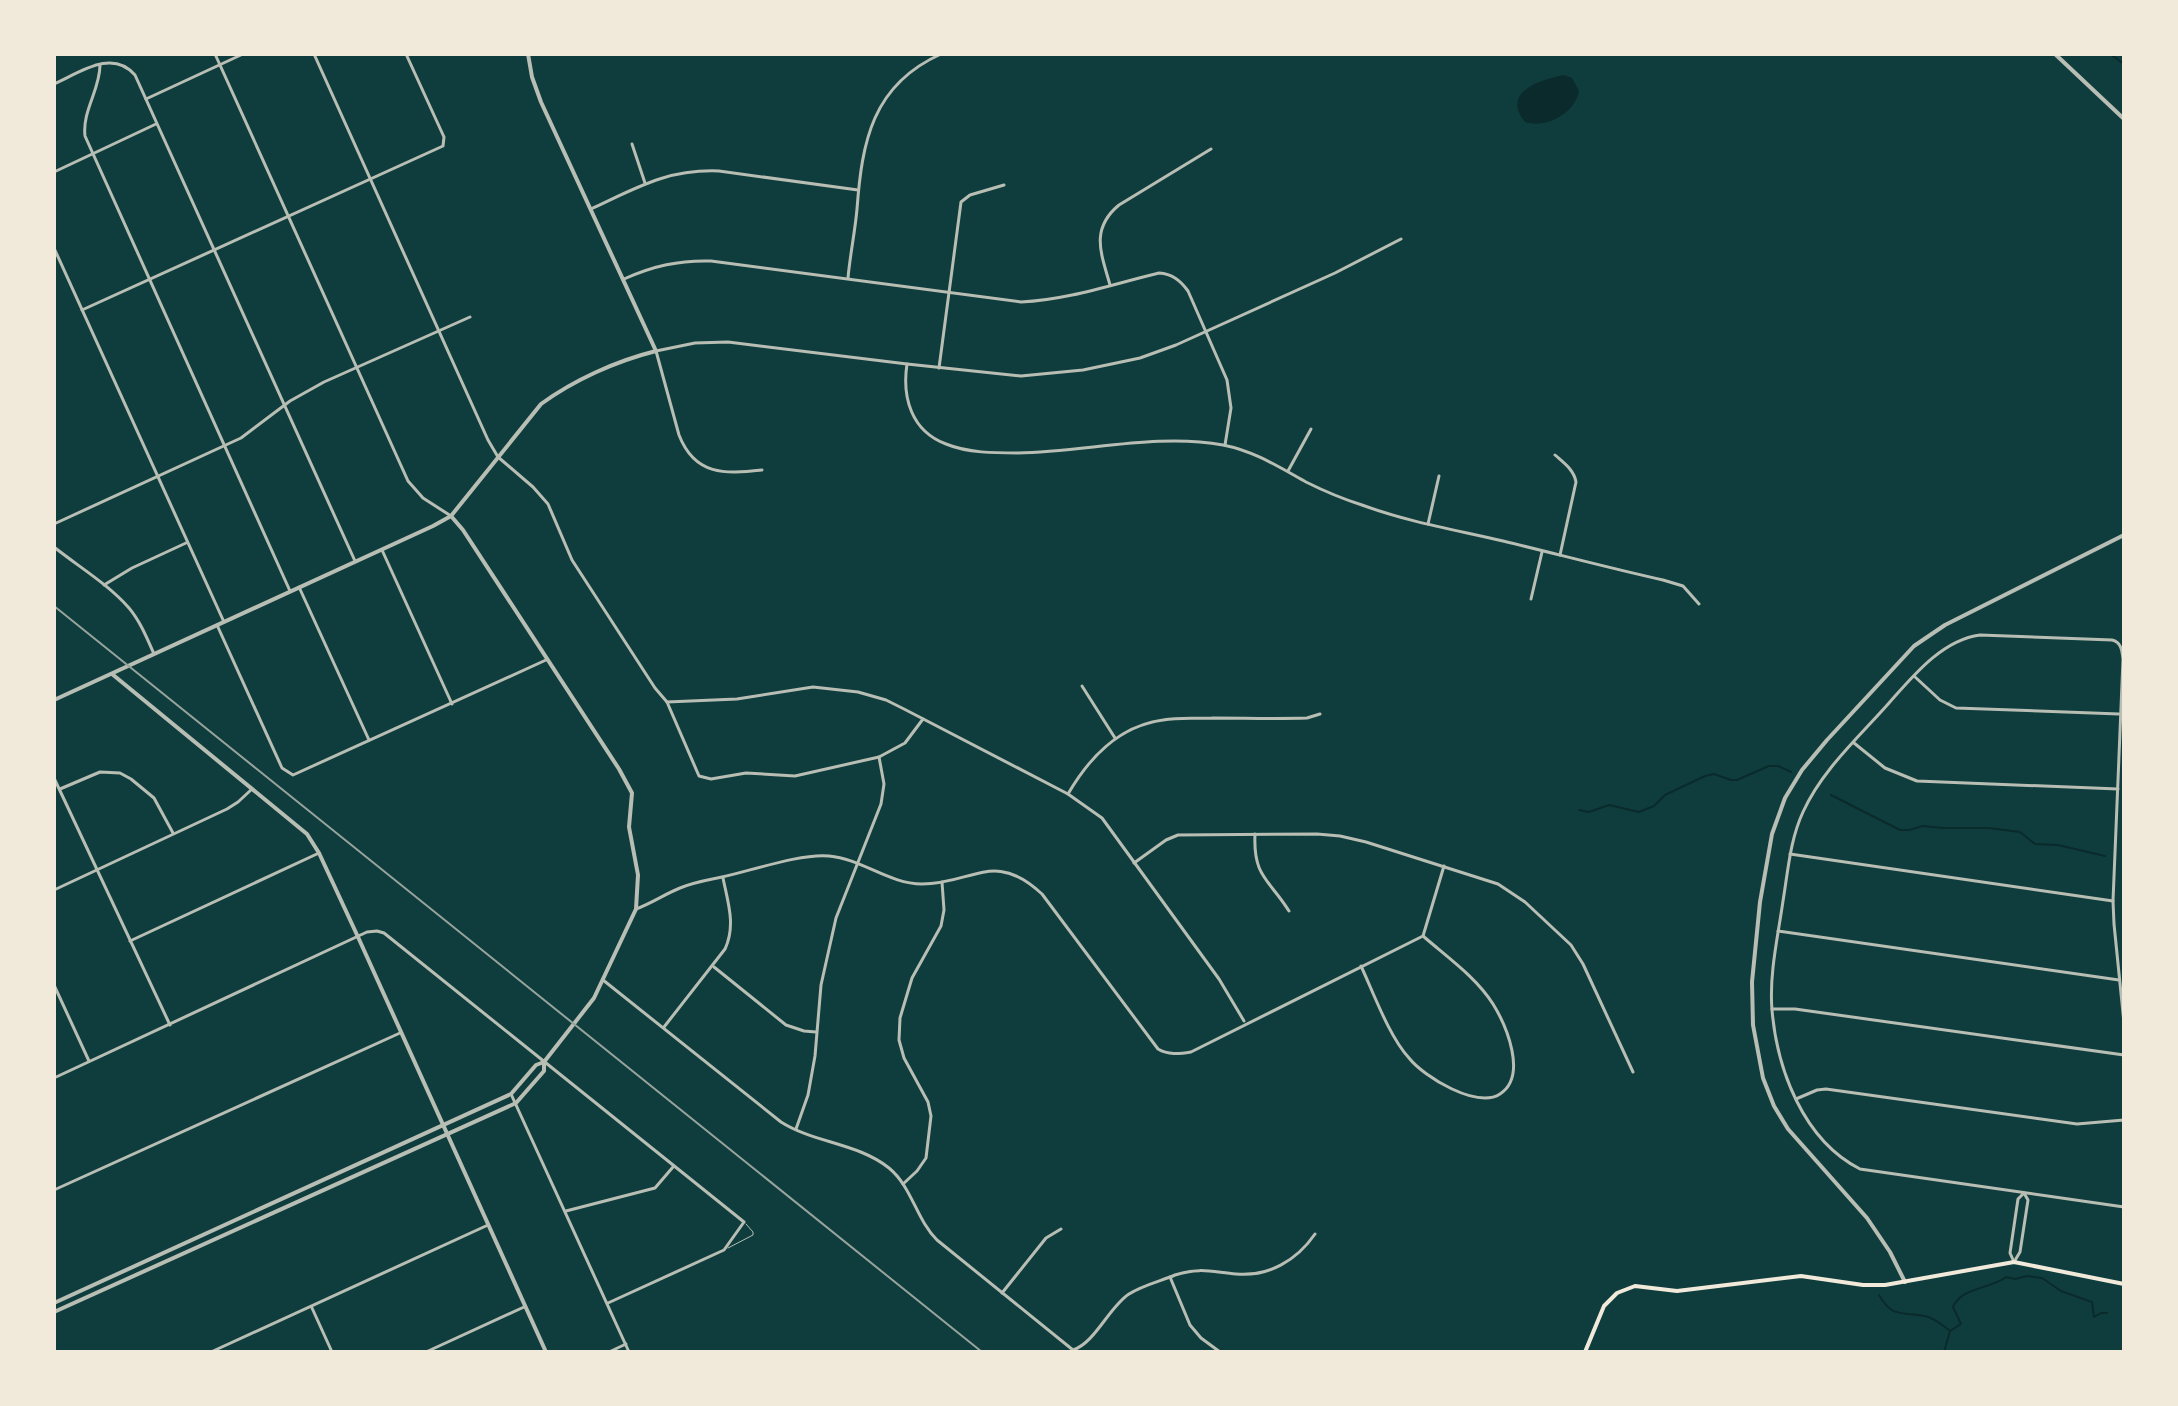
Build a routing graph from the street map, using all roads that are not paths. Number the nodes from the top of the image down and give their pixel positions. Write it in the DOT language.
graph roads {
  1 [pos="215,54"];
  2 [pos="243,54"];
  3 [pos="314,54"];
  4 [pos="406,54"];
  5 [pos="528,54"];
  6 [pos="941,54"];
  7 [pos="2055,54"];
  8 [pos="100,63"];
  9 [pos="220,65"];
  10 [pos="54,84"];
  11 [pos="146,99"];
  12 [pos="2124,119"];
  13 [pos="157,124"];
  14 [pos="632,144"];
  15 [pos="1211,149"];
  16 [pos="92,154"];
  17 [pos="54,172"];
  18 [pos="370,180"];
  19 [pos="645,183"];
  20 [pos="1004,185"];
  21 [pos="858,190"];
  22 [pos="591,209"];
  23 [pos="288,216"];
  24 [pos="1401,239"];
  25 [pos="54,248"];
  26 [pos="214,249"];
  27 [pos="848,278"];
  28 [pos="624,279"];
  29 [pos="149,280"];
  30 [pos="1110,285"];
  31 [pos="948,292"];
  32 [pos="82,310"];
  33 [pos="470,317"];
  34 [pos="439,331"];
  35 [pos="1207,332"];
  36 [pos="656,351"];
  37 [pos="907,364"];
  38 [pos="357,367"];
  39 [pos="939,368"];
  40 [pos="285,404"];
  41 [pos="1311,429"];
  42 [pos="224,445"];
  43 [pos="1225,445"];
  44 [pos="1555,455"];
  45 [pos="498,457"];
  46 [pos="762,470"];
  47 [pos="1288,471"];
  48 [pos="157,476"];
  49 [pos="1439,476"];
  50 [pos="451,516"];
  51 [pos="54,524"];
  52 [pos="1428,524"];
  53 [pos="2124,535"];
  54 [pos="187,543"];
  55 [pos="54,547"];
  56 [pos="382,549"];
  57 [pos="1542,551"];
  58 [pos="1560,555"];
  59 [pos="355,561"];
  60 [pos="104,585"];
  61 [pos="299,587"];
  62 [pos="290,591"];
  63 [pos="1531,599"];
  64 [pos="1699,604"];
  65 [pos="224,622"];
  66 [pos="217,625"];
  67 [pos="154,654"];
  68 [pos="547,659"];
  69 [pos="112,674"];
  70 [pos="1914,676"];
  71 [pos="1082,686"];
  72 [pos="54,700"];
  73 [pos="667,702"];
  74 [pos="452,704"];
  75 [pos="1320,714"];
  76 [pos="2120,714"];
  77 [pos="923,719"];
  78 [pos="1115,738"];
  79 [pos="369,740"];
  80 [pos="1854,743"];
  81 [pos="879,757"];
  82 [pos="54,778"];
  83 [pos="60,789"];
  84 [pos="252,789"];
  85 [pos="2118,789"];
  86 [pos="1068,794"];
  87 [pos="173,833"];
  88 [pos="1255,834"];
  89 [pos="319,853"];
  90 [pos="1790,854"];
  91 [pos="1134,863"];
  92 [pos="857,864"];
  93 [pos="1444,866"];
  94 [pos="97,870"];
  95 [pos="722,877"];
  96 [pos="942,882"];
  97 [pos="54,890"];
  98 [pos="2113,901"];
  99 [pos="636,909"];
  100 [pos="1289,911"];
  101 [pos="1778,931"];
  102 [pos="1423,936"];
  103 [pos="358,937"];
  104 [pos="130,941"];
  105 [pos="712,966"];
  106 [pos="1361,966"];
  107 [pos="603,980"];
  108 [pos="2119,980"];
  109 [pos="54,985"];
  110 [pos="1772,1009"];
  111 [pos="1245,1023"];
  112 [pos="2124,1023"];
  113 [pos="170,1025"];
  114 [pos="664,1027"];
  115 [pos="816,1032"];
  116 [pos="401,1033"];
  117 [pos="2124,1055"];
  118 [pos="89,1061"];
  119 [pos="544,1062"];
  120 [pos="1633,1072"];
  121 [pos="54,1078"];
  122 [pos="511,1094"];
  123 [pos="1796,1099"];
  124 [pos="516,1103"];
  125 [pos="2124,1120"];
  126 [pos="442,1125"];
  127 [pos="796,1129"];
  128 [pos="446,1133"];
  129 [pos="360,1163"];
  130 [pos="674,1166"];
  131 [pos="364,1171"];
  132 [pos="903,1184"];
  133 [pos="54,1190"];
  134 [pos="2024,1193"];
  135 [pos="2124,1207"];
  136 [pos="259,1208"];
  137 [pos="566,1211"];
  138 [pos="263,1218"];
  139 [pos="744,1222"];
  140 [pos="488,1225"];
  141 [pos="1061,1229"];
  142 [pos="1315,1234"];
  143 [pos="724,1250"];
  144 [pos="154,1257"];
  145 [pos="2014,1262"];
  146 [pos="158,1265"];
  147 [pos="1170,1277"];
  148 [pos="1905,1282"];
  149 [pos="2124,1284"];
  150 [pos="1002,1293"];
  151 [pos="54,1303"];
  152 [pos="608,1303"];
  153 [pos="525,1306"];
  154 [pos="311,1307"];
  155 [pos="54,1312"];
  156 [pos="626,1344"];
  157 [pos="211,1352"];
  158 [pos="332,1352"];
  159 [pos="426,1352"];
  160 [pos="546,1352"];
  161 [pos="609,1352"];
  162 [pos="629,1352"];
  163 [pos="1220,1352"];
  164 [pos="1585,1352"];
  1 -- 9 [label="street"];
  2 -- 9 [label="street"];
  3 -- 18 [label="street"];
  4 -- 18 [label="street"];
  5 -- 22 [label="street"];
  6 -- 21 [label="street"];
  7 -- 12 [label="street"];
  8 -- 10 [label="street"];
  8 -- 11 [label="street"];
  8 -- 16 [label="street"];
  9 -- 11 [label="street"];
  9 -- 23 [label="street"];
  11 -- 13 [label="street"];
  13 -- 16 [label="street"];
  13 -- 26 [label="street"];
  14 -- 19 [label="street"];
  15 -- 30 [label="street"];
  16 -- 17 [label="street"];
  16 -- 29 [label="street"];
  18 -- 23 [label="street"];
  18 -- 34 [label="street"];
  19 -- 21 [label="street"];
  19 -- 22 [label="street"];
  20 -- 31 [label="street"];
  21 -- 27 [label="street"];
  22 -- 28 [label="street"];
  23 -- 26 [label="street"];
  23 -- 38 [label="street"];
  24 -- 35 [label="street"];
  25 -- 32 [label="street"];
  26 -- 29 [label="street"];
  26 -- 40 [label="street"];
  27 -- 28 [label="street"];
  27 -- 31 [label="street"];
  28 -- 36 [label="street"];
  29 -- 32 [label="street"];
  29 -- 42 [label="street"];
  30 -- 31 [label="street"];
  30 -- 35 [label="street"];
  31 -- 39 [label="street"];
  32 -- 48 [label="street"];
  33 -- 34 [label="street"];
  34 -- 38 [label="street"];
  34 -- 45 [label="street"];
  35 -- 39 [label="street"];
  35 -- 43 [label="street"];
  36 -- 37 [label="street"];
  36 -- 45 [label="street"];
  36 -- 46 [label="street"];
  37 -- 39 [label="street"];
  37 -- 43 [label="street"];
  38 -- 40 [label="street"];
  38 -- 50 [label="street"];
  40 -- 42 [label="street"];
  40 -- 59 [label="street"];
  41 -- 47 [label="street"];
  42 -- 48 [label="street"];
  42 -- 62 [label="street"];
  43 -- 47 [label="street"];
  44 -- 58 [label="street"];
  45 -- 50 [label="street"];
  45 -- 73 [label="street"];
  47 -- 52 [label="street"];
  48 -- 51 [label="street"];
  48 -- 54 [label="street"];
  49 -- 52 [label="street"];
  50 -- 56 [label="street"];
  50 -- 68 [label="street"];
  52 -- 57 [label="street"];
  53 -- 148 [label="street"];
  54 -- 60 [label="street"];
  54 -- 65 [label="street"];
  55 -- 60 [label="street"];
  56 -- 59 [label="street"];
  56 -- 74 [label="street"];
  57 -- 58 [label="street"];
  57 -- 63 [label="street"];
  58 -- 64 [label="street"];
  59 -- 61 [label="street"];
  60 -- 67 [label="street"];
  61 -- 62 [label="street"];
  61 -- 79 [label="street"];
  62 -- 65 [label="street"];
  65 -- 66 [label="street"];
  66 -- 67 [label="street"];
  66 -- 79 [label="street"];
  67 -- 69 [label="street"];
  68 -- 74 [label="street"];
  68 -- 99 [label="street"];
  69 -- 72 [label="street"];
  69 -- 84 [label="street"];
  70 -- 76 [label="street"];
  70 -- 76 [label="street"];
  70 -- 80 [label="street"];
  71 -- 78 [label="street"];
  73 -- 77 [label="street"];
  73 -- 81 [label="street"];
  74 -- 79 [label="street"];
  75 -- 78 [label="street"];
  76 -- 85 [label="street"];
  77 -- 81 [label="street"];
  77 -- 86 [label="street"];
  78 -- 86 [label="street"];
  80 -- 85 [label="street"];
  80 -- 90 [label="street"];
  81 -- 92 [label="street"];
  82 -- 83 [label="street"];
  83 -- 87 [label="street"];
  83 -- 94 [label="street"];
  84 -- 87 [label="street"];
  84 -- 89 [label="street"];
  85 -- 98 [label="street"];
  86 -- 91 [label="street"];
  87 -- 94 [label="street"];
  88 -- 91 [label="street"];
  88 -- 93 [label="street"];
  88 -- 100 [label="street"];
  89 -- 103 [label="street"];
  89 -- 104 [label="street"];
  90 -- 98 [label="street"];
  90 -- 101 [label="street"];
  91 -- 111 [label="street"];
  92 -- 95 [label="street"];
  92 -- 96 [label="street"];
  92 -- 115 [label="street"];
  93 -- 102 [label="street"];
  93 -- 120 [label="street"];
  94 -- 97 [label="street"];
  94 -- 104 [label="street"];
  95 -- 99 [label="street"];
  95 -- 105 [label="street"];
  96 -- 111 [label="street"];
  96 -- 132 [label="street"];
  98 -- 108 [label="street"];
  99 -- 107 [label="street"];
  101 -- 108 [label="street"];
  101 -- 110 [label="street"];
  102 -- 106 [label="street"];
  102 -- 106 [label="street"];
  103 -- 113 [label="street"];
  103 -- 116 [label="street"];
  103 -- 119 [label="street"];
  104 -- 113 [label="street"];
  105 -- 114 [label="street"];
  105 -- 115 [label="street"];
  106 -- 111 [label="street"];
  107 -- 114 [label="street"];
  107 -- 119 [label="street"];
  108 -- 112 [label="street"];
  109 -- 118 [label="street"];
  110 -- 117 [label="street"];
  110 -- 123 [label="street"];
  113 -- 118 [label="street"];
  114 -- 127 [label="street"];
  115 -- 127 [label="street"];
  116 -- 126 [label="street"];
  116 -- 133 [label="street"];
  118 -- 121 [label="street"];
  119 -- 122 [label="street"];
  119 -- 124 [label="street"];
  119 -- 130 [label="street"];
  122 -- 124 [label="street"];
  122 -- 126 [label="street"];
  123 -- 125 [label="street"];
  123 -- 134 [label="street"];
  124 -- 128 [label="street"];
  124 -- 137 [label="street"];
  126 -- 128 [label="street"];
  126 -- 129 [label="street"];
  127 -- 132 [label="street"];
  128 -- 131 [label="street"];
  128 -- 140 [label="street"];
  129 -- 131 [label="street"];
  129 -- 136 [label="street"];
  130 -- 137 [label="street"];
  130 -- 139 [label="street"];
  131 -- 138 [label="street"];
  132 -- 150 [label="street"];
  134 -- 135 [label="street"];
  134 -- 145 [label="street"];
  134 -- 145 [label="street"];
  136 -- 138 [label="street"];
  136 -- 144 [label="street"];
  137 -- 152 [label="street"];
  138 -- 146 [label="street"];
  139 -- 143 [label="street"];
  139 -- 143 [label="lane"];
  140 -- 153 [label="street"];
  140 -- 154 [label="street"];
  141 -- 150 [label="street"];
  142 -- 147 [label="street"];
  143 -- 152 [label="street"];
  144 -- 146 [label="street"];
  144 -- 151 [label="street"];
  145 -- 148 [label="main road"];
  145 -- 149 [label="main road"];
  146 -- 155 [label="street"];
  147 -- 150 [label="street"];
  147 -- 163 [label="street"];
  148 -- 164 [label="main road"];
  152 -- 156 [label="street"];
  153 -- 159 [label="street"];
  153 -- 160 [label="street"];
  154 -- 157 [label="street"];
  154 -- 158 [label="street"];
  156 -- 161 [label="street"];
  156 -- 162 [label="street"];
}
